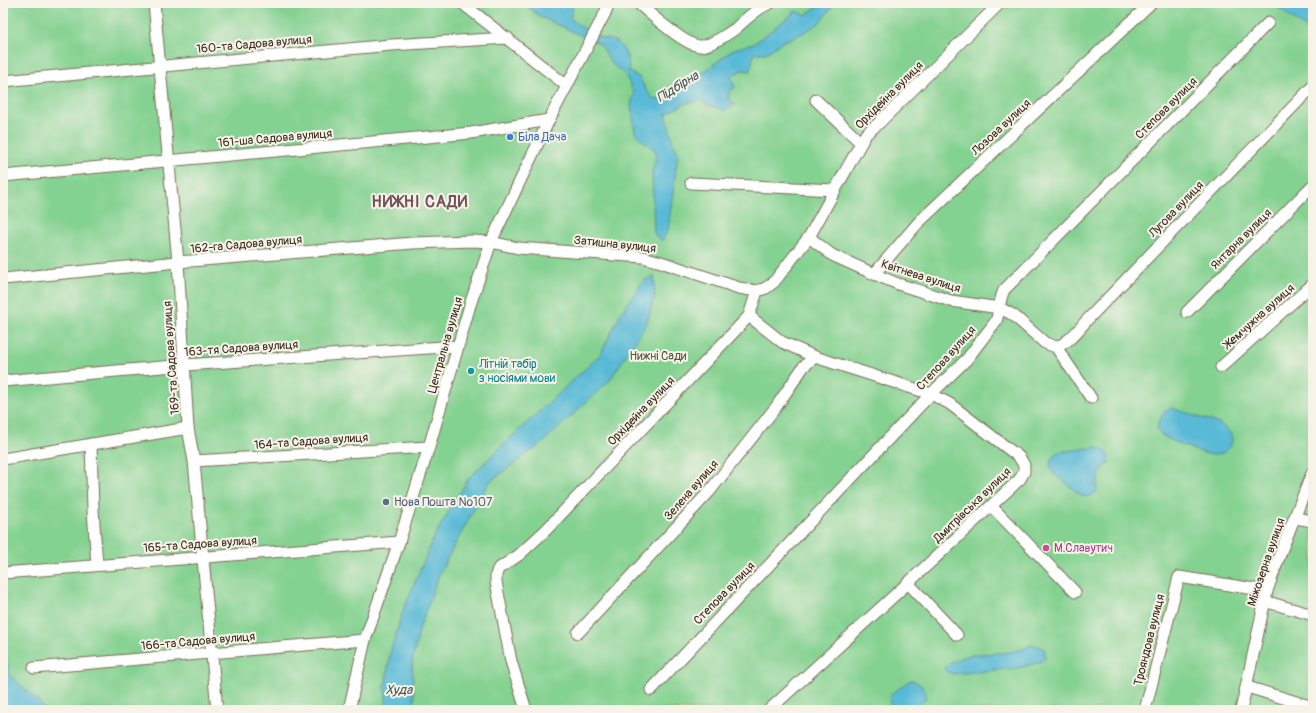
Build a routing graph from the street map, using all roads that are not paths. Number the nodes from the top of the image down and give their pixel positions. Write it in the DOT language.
graph roads {
  1 [pos="154,3"];
  2 [pos="462,3"];
  3 [pos="638,3"];
  4 [pos="770,3"];
  5 [pos="1000,3"];
  6 [pos="1151,3"];
  7 [pos="607,8"];
  8 [pos="1268,23"];
  9 [pos="508,38"];
  10 [pos="159,66"];
  11 [pos="3,81"];
  12 [pos="567,86"];
  13 [pos="1313,86"];
  14 [pos="816,100"];
  15 [pos="549,120"];
  16 [pos="861,143"];
  17 [pos="168,161"];
  18 [pos="3,176"];
  19 [pos="691,183"];
  20 [pos="1313,186"];
  21 [pos="834,190"];
  22 [pos="809,237"];
  23 [pos="491,242"];
  24 [pos="178,262"];
  25 [pos="874,274"];
  26 [pos="3,279"];
  27 [pos="1313,284"];
  28 [pos="757,291"];
  29 [pos="1000,308"];
  30 [pos="1187,312"];
  31 [pos="749,316"];
  32 [pos="457,346"];
  33 [pos="1056,347"];
  34 [pos="815,357"];
  35 [pos="185,365"];
  36 [pos="1222,367"];
  37 [pos="3,381"];
  38 [pos="931,394"];
  39 [pos="1091,398"];
  40 [pos="188,428"];
  41 [pos="91,444"];
  42 [pos="430,447"];
  43 [pos="3,459"];
  44 [pos="194,461"];
  45 [pos="1313,471"];
  46 [pos="991,506"];
  47 [pos="1295,518"];
  48 [pos="1313,521"];
  49 [pos="399,542"];
  50 [pos="203,558"];
  51 [pos="97,565"];
  52 [pos="3,573"];
  53 [pos="908,583"];
  54 [pos="1074,592"];
  55 [pos="1266,596"];
  56 [pos="1313,615"];
  57 [pos="578,633"];
  58 [pos="957,635"];
  59 [pos="365,640"];
  60 [pos="211,654"];
  61 [pos="34,668"];
  62 [pos="1247,687"];
  63 [pos="651,690"];
  64 [pos="1313,707"];
  65 [pos="217,710"];
  66 [pos="349,710"];
  67 [pos="526,710"];
  68 [pos="768,710"];
  69 [pos="1145,710"];
  70 [pos="1241,710"];
  1 -- 10 [label="street, 169-та Садова вулиця"];
  2 -- 9 [label="street"];
  3 -- 4 [label="street"];
  5 -- 16 [label="street, Орхідейна вулиця"];
  6 -- 25 [label="street, Лозова вулиця"];
  7 -- 12 [label="street, Центральна вулиця"];
  8 -- 29 [label="street, Степова вулиця"];
  9 -- 10 [label="street, 160-та Садова вулиця"];
  9 -- 12 [label="street"];
  10 -- 11 [label="street, 160-та Садова вулиця"];
  10 -- 17 [label="street, 169-та Садова вулиця"];
  12 -- 15 [label="street, Центральна вулиця"];
  13 -- 33 [label="street, Лугова вулиця"];
  14 -- 16 [label="street"];
  15 -- 17 [label="street, 161-ша Садова вулиця"];
  15 -- 23 [label="street, Центральна вулиця"];
  16 -- 21 [label="street, Орхідейна вулиця"];
  17 -- 18 [label="street, 161-ша Садова вулиця"];
  17 -- 24 [label="street, 169-та Садова вулиця"];
  19 -- 21 [label="street"];
  20 -- 30 [label="street, Янтарна вулиця"];
  21 -- 22 [label="street, Орхідейна вулиця"];
  22 -- 25 [label="street, Квітнева вулиця"];
  22 -- 28 [label="street, Орхідейна вулиця"];
  23 -- 24 [label="street, 162-га Садова вулиця"];
  23 -- 28 [label="street, Затишна вулиця"];
  23 -- 32 [label="street, Центральна вулиця"];
  24 -- 26 [label="street, 162-га Садова вулиця"];
  24 -- 35 [label="street, 169-та Садова вулиця"];
  25 -- 29 [label="street, Квітнева вулиця"];
  27 -- 36 [label="street, Жемчужна вулиця"];
  28 -- 31 [label="street, Орхідейна вулиця"];
  29 -- 33 [label="street, Квітнева вулиця"];
  29 -- 38 [label="street, Степова вулиця"];
  31 -- 34 [label="street, Дмитрівська вулиця"];
  31 -- 67 [label="street, Орхідейна вулиця"];
  32 -- 35 [label="street, 163-тя Садова вулиця"];
  32 -- 42 [label="street, Центральна вулиця"];
  33 -- 39 [label="street, Квітнева вулиця"];
  34 -- 38 [label="street, Дмитрівська вулиця"];
  34 -- 57 [label="street, Зелена вулиця"];
  35 -- 37 [label="street, 163-тя Садова вулиця"];
  35 -- 40 [label="street, 169-та Садова вулиця"];
  38 -- 46 [label="street, Дмитрівська вулиця"];
  38 -- 63 [label="street, Степова вулиця"];
  40 -- 41 [label="street"];
  40 -- 44 [label="street, 169-та Садова вулиця"];
  41 -- 43 [label="street"];
  41 -- 51 [label="street"];
  42 -- 44 [label="street, 164-та Садова вулиця"];
  42 -- 49 [label="street, Центральна вулиця"];
  44 -- 50 [label="street, 169-та Садова вулиця"];
  45 -- 47 [label="street, Міжозерна вулиця"];
  46 -- 53 [label="street, Дмитрівська вулиця"];
  46 -- 54 [label="street"];
  47 -- 48 [label="street"];
  47 -- 55 [label="street, Міжозерна вулиця"];
  49 -- 50 [label="street, 165-та Садова вулиця"];
  49 -- 59 [label="street, Центральна вулиця"];
  50 -- 51 [label="street, 165-та Садова вулиця"];
  50 -- 60 [label="street, 169-та Садова вулиця"];
  51 -- 52 [label="street, 165-та Садова вулиця"];
  53 -- 58 [label="street"];
  53 -- 68 [label="street, Дмитрівська вулиця"];
  55 -- 56 [label="street"];
  55 -- 62 [label="street, Міжозерна вулиця"];
  55 -- 69 [label="street, Трояндова вулиця"];
  59 -- 60 [label="street, 166-та Садова вулиця"];
  59 -- 66 [label="street, Центральна вулиця"];
  60 -- 61 [label="street, 166-та Садова вулиця"];
  60 -- 65 [label="street, 169-та Садова вулиця"];
  62 -- 64 [label="street"];
  62 -- 70 [label="street, Міжозерна вулиця"];
}
